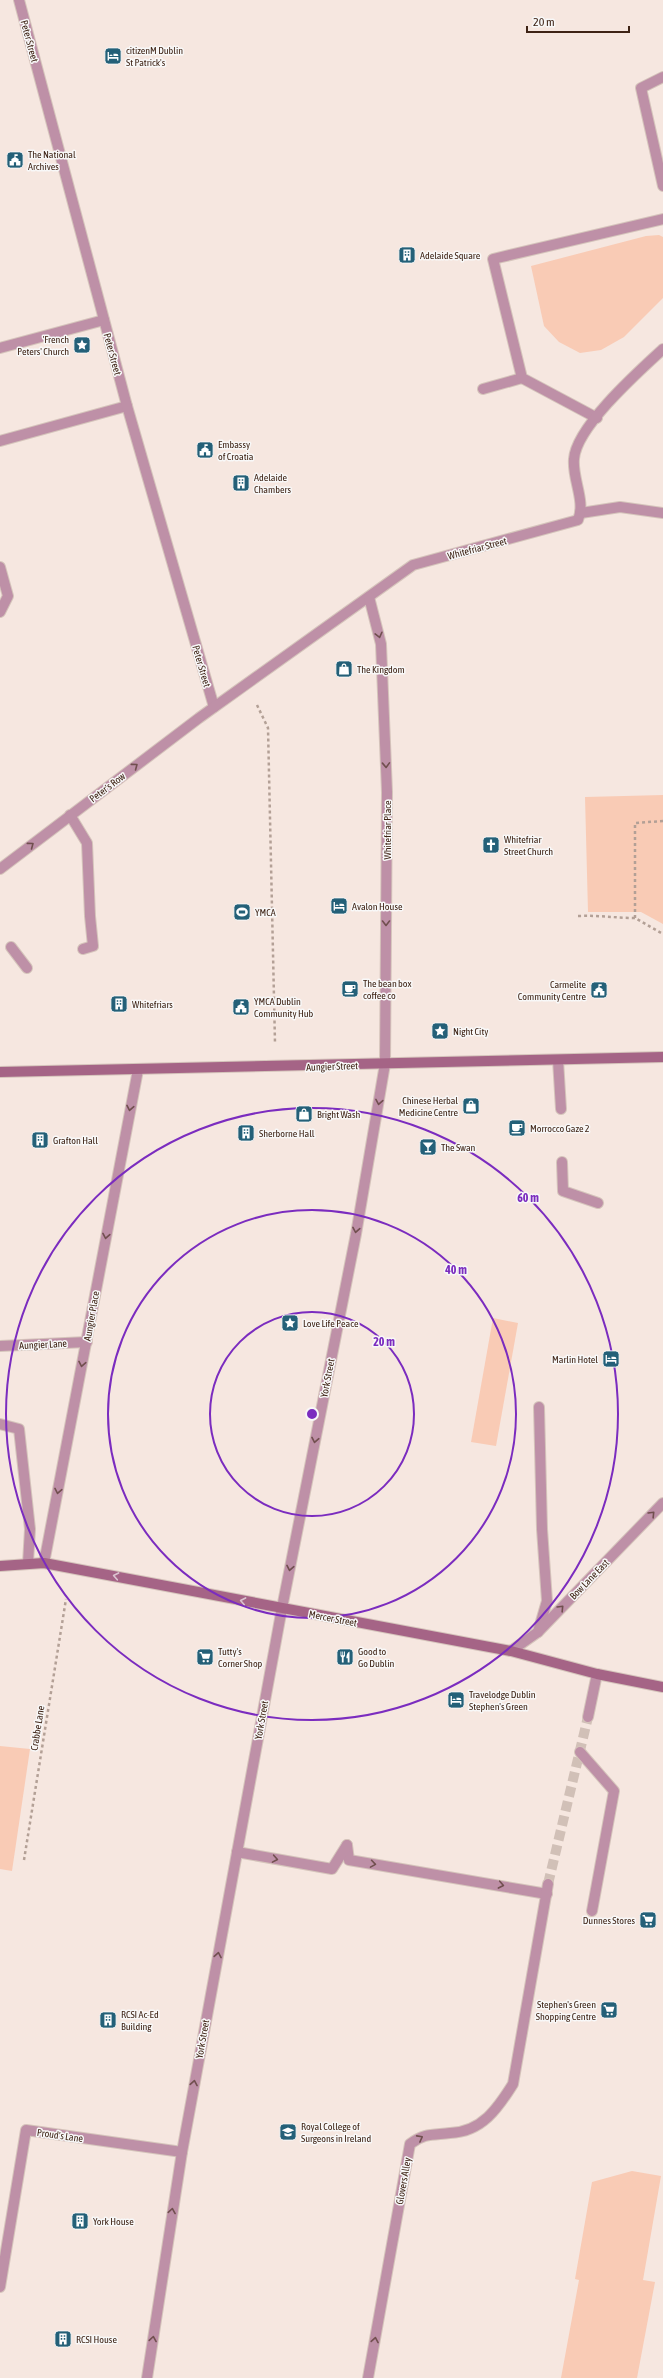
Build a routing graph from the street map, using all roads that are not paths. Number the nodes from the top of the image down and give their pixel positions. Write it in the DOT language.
graph roads {
  1 [pos="19,0"];
  2 [pos="663,77"];
  3 [pos="663,186"];
  4 [pos="663,219"];
  5 [pos="104,320"];
  6 [pos="0,348"];
  7 [pos="663,349"];
  8 [pos="522,378"];
  9 [pos="483,389"];
  10 [pos="127,406"];
  11 [pos="597,418"];
  12 [pos="0,441"];
  13 [pos="581,513"];
  14 [pos="663,514"];
  15 [pos="0,566"];
  16 [pos="369,597"];
  17 [pos="0,612"];
  18 [pos="214,707"];
  19 [pos="70,815"];
  20 [pos="0,869"];
  21 [pos="11,947"];
  22 [pos="83,949"];
  23 [pos="27,968"];
  24 [pos="663,1057"];
  25 [pos="558,1060"];
  26 [pos="385,1064"];
  27 [pos="138,1070"];
  28 [pos="0,1072"];
  29 [pos="561,1109"];
  30 [pos="562,1162"];
  31 [pos="598,1203"];
  32 [pos="87,1342"];
  33 [pos="0,1346"];
  34 [pos="539,1408"];
  35 [pos="0,1424"];
  36 [pos="663,1503"];
  37 [pos="44,1562"];
  38 [pos="28,1563"];
  39 [pos="0,1566"];
  40 [pos="282,1608"];
  41 [pos="538,1632"];
  42 [pos="511,1651"];
  43 [pos="597,1674"];
  44 [pos="663,1687"];
  45 [pos="588,1717"];
  46 [pos="580,1752"];
  47 [pos="237,1852"];
  48 [pos="592,1911"];
  49 [pos="182,2152"];
  50 [pos="0,2287"];
  51 [pos="147,2378"];
  52 [pos="368,2378"];
  1 -- 5 [label="street, Peter Street"];
  2 -- 3 [label="street"];
  4 -- 8 [label="street"];
  5 -- 6 [label="street"];
  5 -- 10 [label="street, Peter Street"];
  7 -- 11 [label="street"];
  8 -- 9 [label="street"];
  8 -- 11 [label="street"];
  10 -- 12 [label="street"];
  10 -- 18 [label="street, Peter Street"];
  11 -- 13 [label="street"];
  13 -- 14 [label="street"];
  13 -- 16 [label="street, Whitefriar Street"];
  15 -- 17 [label="street"];
  16 -- 18 [label="street, Whitefriar Street"];
  16 -- 26 [label="street, Whitefriar Place, one-way"];
  19 -- 18 [label="street, Peter's Row, one-way"];
  20 -- 19 [label="street, Peter's Row, one-way"];
  19 -- 22 [label="street"];
  21 -- 23 [label="street"];
  24 -- 25 [label="street, Aungier Street"];
  25 -- 26 [label="street, Aungier Street"];
  25 -- 29 [label="street"];
  26 -- 27 [label="street, Aungier Street"];
  26 -- 40 [label="street, York Street, one-way"];
  27 -- 28 [label="street, Aungier Street"];
  27 -- 32 [label="street, Aungier Place, one-way"];
  30 -- 31 [label="street"];
  32 -- 33 [label="street, Aungier Lane"];
  32 -- 37 [label="street, Aungier Place, one-way"];
  34 -- 41 [label="street"];
  35 -- 38 [label="street"];
  41 -- 36 [label="street, Bow Lane East, one-way"];
  37 -- 38 [label="street, Mercer Street"];
  40 -- 37 [label="street, Mercer Street, one-way"];
  38 -- 39 [label="street, Mercer Street"];
  40 -- 42 [label="street, Mercer Street"];
  40 -- 47 [label="street, York Street"];
  41 -- 42 [label="street, Bow Lane East"];
  42 -- 43 [label="street, Mercer Street"];
  43 -- 44 [label="street, Mercer Street"];
  43 -- 45 [label="street"];
  46 -- 48 [label="street"];
  49 -- 47 [label="street, York Street, one-way"];
  47 -- 52 [label="street, Glovers Alley"];
  49 -- 50 [label="street, Proud's Lane"];
  51 -- 49 [label="street, York Street, one-way"];
}
